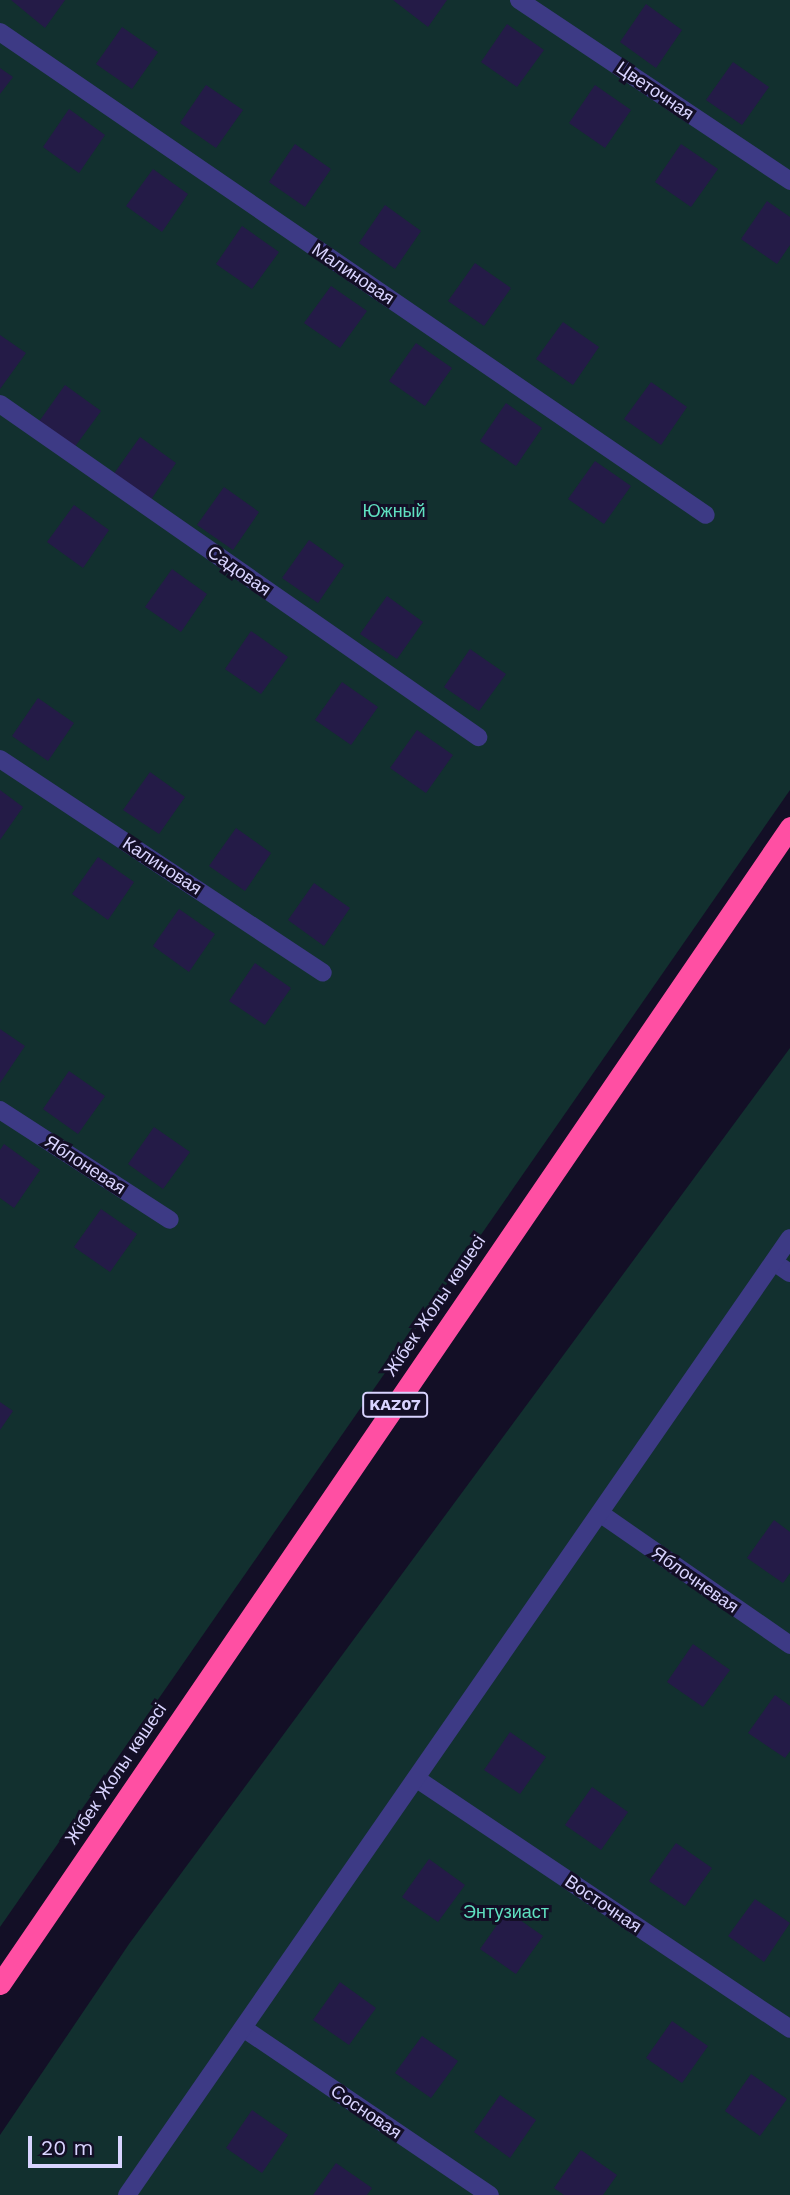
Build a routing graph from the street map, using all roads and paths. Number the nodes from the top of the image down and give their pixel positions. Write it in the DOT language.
graph roads {
  1 [pos="519,0"];
  2 [pos="0,32"];
  3 [pos="790,181"];
  4 [pos="0,404"];
  5 [pos="706,515"];
  6 [pos="478,737"];
  7 [pos="0,759"];
  8 [pos="790,827"];
  9 [pos="323,973"];
  10 [pos="0,1110"];
  11 [pos="170,1220"];
  12 [pos="790,1238"];
  13 [pos="774,1262"];
  14 [pos="790,1273"];
  15 [pos="601,1514"];
  16 [pos="790,1645"];
  17 [pos="417,1779"];
  18 [pos="0,1984"];
  19 [pos="243,2028"];
  20 [pos="790,2029"];
  21 [pos="127,2195"];
  22 [pos="490,2195"];
  1 -- 3 [label="street, Цветочная"];
  2 -- 5 [label="street, Малиновая"];
  4 -- 6 [label="street, Садовая"];
  7 -- 9 [label="street, Калиновая"];
  8 -- 18 [label="highway, Жібек Жолы көшесі / KAZ07"];
  10 -- 11 [label="street, Яблоневая"];
  12 -- 13 [label="street"];
  13 -- 14 [label="street"];
  13 -- 15 [label="street"];
  15 -- 16 [label="street, Яблочневая"];
  15 -- 17 [label="street"];
  17 -- 19 [label="street"];
  17 -- 20 [label="street, Восточная"];
  19 -- 21 [label="street"];
  19 -- 22 [label="street, Сосновая"];
}
